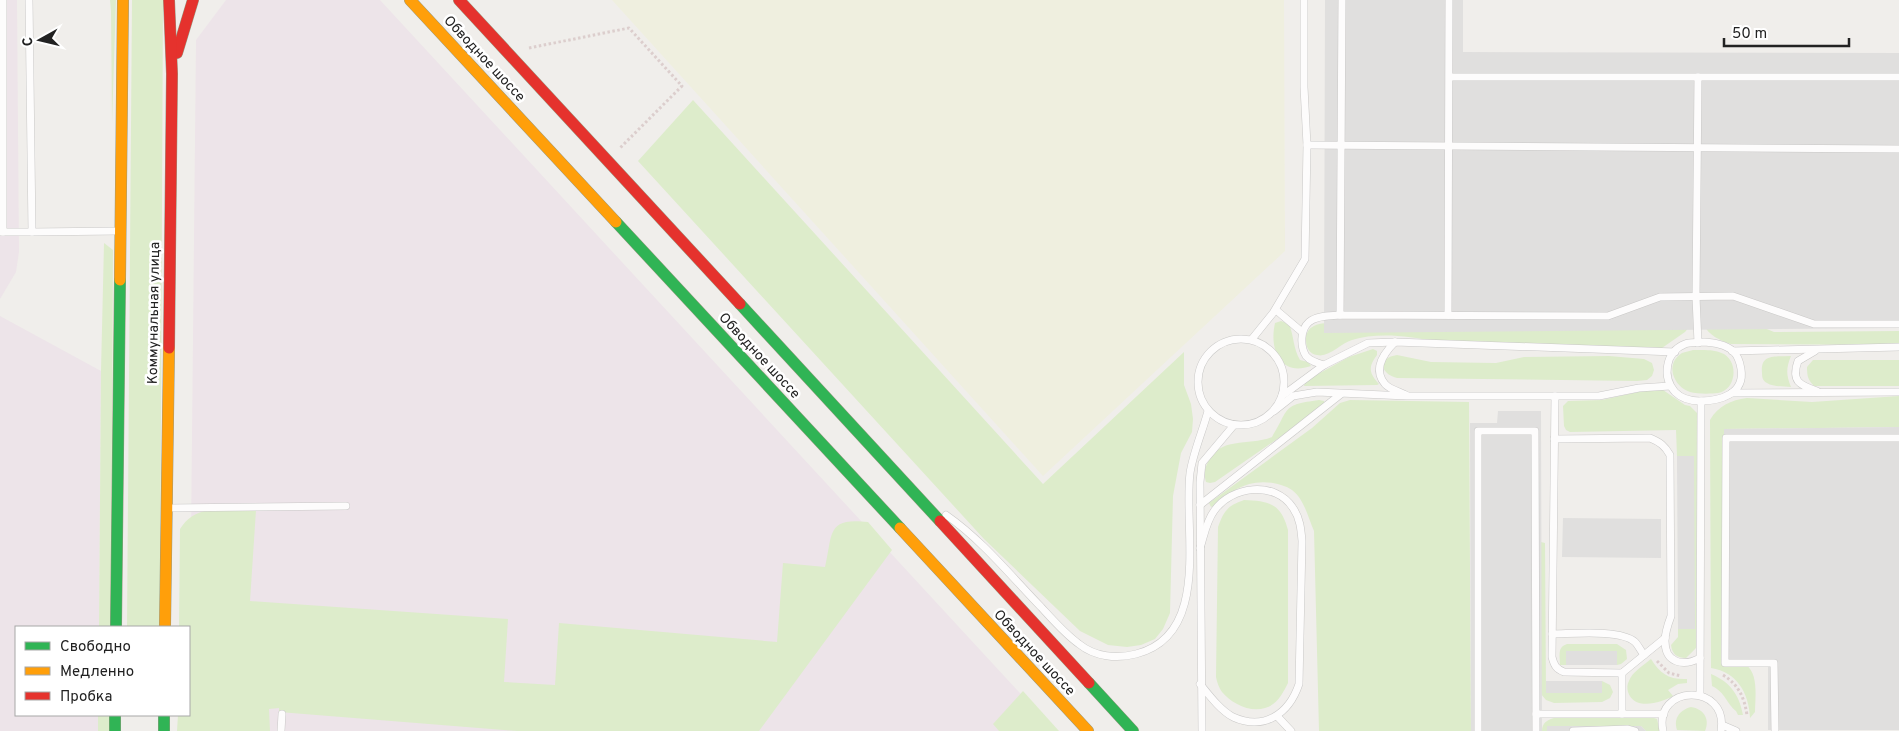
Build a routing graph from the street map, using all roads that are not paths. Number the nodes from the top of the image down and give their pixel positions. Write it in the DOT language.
graph roads {
  1 [pos="3,0"];
  2 [pos="29,0"];
  3 [pos="123,0"];
  4 [pos="169,0"];
  5 [pos="193,0"];
  6 [pos="404,0"];
  7 [pos="410,0"];
  8 [pos="459,0"];
  9 [pos="1304,0"];
  10 [pos="1342,0"];
  11 [pos="1449,0"];
  12 [pos="424,14"];
  13 [pos="172,74"];
  14 [pos="1899,76"];
  15 [pos="1450,77"];
  16 [pos="1698,77"];
  17 [pos="1307,145"];
  18 [pos="1342,146"];
  19 [pos="1450,147"];
  20 [pos="1698,148"];
  21 [pos="1899,149"];
  22 [pos="122,231"];
  23 [pos="1,232"];
  24 [pos="32,232"];
  25 [pos="1696,297"];
  26 [pos="1276,310"];
  27 [pos="1340,315"];
  28 [pos="1448,315"];
  29 [pos="1899,324"];
  30 [pos="1302,332"];
  31 [pos="1252,339"];
  32 [pos="1395,342"];
  33 [pos="1698,343"];
  34 [pos="1899,347"];
  35 [pos="1817,350"];
  36 [pos="1732,351"];
  37 [pos="1675,352"];
  38 [pos="1324,365"];
  39 [pos="1670,386"];
  40 [pos="1899,392"];
  41 [pos="1732,393"];
  42 [pos="1341,394"];
  43 [pos="1825,394"];
  44 [pos="1282,396"];
  45 [pos="1407,396"];
  46 [pos="1555,396"];
  47 [pos="1701,401"];
  48 [pos="1208,410"];
  49 [pos="1274,411"];
  50 [pos="1234,425"];
  51 [pos="1899,438"];
  52 [pos="1554,439"];
  53 [pos="912,491"];
  54 [pos="1200,505"];
  55 [pos="346,506"];
  56 [pos="166,508"];
  57 [pos="1200,548"];
  58 [pos="116,626"];
  59 [pos="165,626"];
  60 [pos="1552,634"];
  61 [pos="1665,638"];
  62 [pos="1644,655"];
  63 [pos="1700,658"];
  64 [pos="1622,673"];
  65 [pos="1200,684"];
  66 [pos="1700,695"];
  67 [pos="282,714"];
  68 [pos="1536,714"];
  69 [pos="1622,714"];
  70 [pos="1664,714"];
  71 [pos="115,716"];
  72 [pos="164,716"];
  73 [pos="1277,716"];
  74 [pos="1721,728"];
  75 [pos="1608,730"];
  76 [pos="115,731"];
  77 [pos="164,731"];
  78 [pos="281,731"];
  79 [pos="1088,731"];
  80 [pos="1132,731"];
  81 [pos="1202,731"];
  82 [pos="1291,731"];
  83 [pos="1478,731"];
  84 [pos="1536,731"];
  85 [pos="1573,731"];
  86 [pos="1636,731"];
  87 [pos="1663,731"];
  88 [pos="1736,731"];
  89 [pos="1775,731"];
  1 -- 23 [label="lane"];
  2 -- 24 [label="lane"];
  3 -- 22 [label="main road"];
  4 -- 13 [label="main road, Коммунальная улица"];
  5 -- 13 [label="main road"];
  6 -- 12 [label="main road"];
  7 -- 12 [label="main road, Обводное шоссе"];
  8 -- 53 [label="main road, Обводное шоссе"];
  9 -- 17 [label="lane"];
  10 -- 18 [label="lane"];
  11 -- 15 [label="lane"];
  12 -- 79 [label="main road, Обводное шоссе"];
  13 -- 56 [label="main road, Коммунальная улица"];
  14 -- 16 [label="lane"];
  15 -- 16 [label="lane"];
  15 -- 19 [label="lane"];
  16 -- 20 [label="lane"];
  17 -- 18 [label="lane"];
  17 -- 26 [label="lane"];
  18 -- 19 [label="lane"];
  18 -- 27 [label="lane"];
  19 -- 20 [label="lane"];
  19 -- 28 [label="lane"];
  20 -- 21 [label="lane"];
  20 -- 25 [label="lane"];
  22 -- 24 [label="lane"];
  22 -- 58 [label="main road"];
  23 -- 24 [label="lane"];
  25 -- 28 [label="lane"];
  25 -- 29 [label="lane"];
  25 -- 33 [label="lane"];
  26 -- 30 [label="lane"];
  26 -- 31 [label="lane"];
  27 -- 28 [label="lane"];
  27 -- 30 [label="lane"];
  30 -- 38 [label="lane"];
  31 -- 44 [label="lane"];
  31 -- 48 [label="lane"];
  32 -- 37 [label="lane"];
  32 -- 38 [label="lane"];
  32 -- 45 [label="lane"];
  33 -- 36 [label="lane"];
  33 -- 37 [label="lane"];
  34 -- 35 [label="lane"];
  35 -- 36 [label="lane"];
  35 -- 43 [label="lane"];
  36 -- 41 [label="lane"];
  37 -- 39 [label="lane"];
  38 -- 44 [label="lane"];
  39 -- 46 [label="lane"];
  39 -- 47 [label="lane"];
  40 -- 43 [label="lane"];
  41 -- 43 [label="lane"];
  41 -- 47 [label="lane"];
  42 -- 45 [label="lane"];
  42 -- 49 [label="lane"];
  42 -- 54 [label="lane"];
  44 -- 49 [label="lane"];
  45 -- 46 [label="lane"];
  46 -- 52 [label="lane"];
  47 -- 63 [label="lane"];
  48 -- 50 [label="lane"];
  48 -- 53 [label="lane"];
  49 -- 50 [label="lane"];
  50 -- 54 [label="lane"];
  51 -- 89 [label="lane"];
  52 -- 60 [label="lane"];
  52 -- 61 [label="lane"];
  53 -- 80 [label="main road, Обводное шоссе"];
  54 -- 57 [label="lane"];
  55 -- 56 [label="lane"];
  56 -- 59 [label="main road, Коммунальная улица"];
  57 -- 65 [label="lane"];
  57 -- 73 [label="lane"];
  60 -- 62 [label="lane"];
  60 -- 64 [label="lane"];
  61 -- 62 [label="lane"];
  61 -- 63 [label="lane"];
  62 -- 64 [label="lane"];
  63 -- 66 [label="lane"];
  64 -- 69 [label="lane"];
  65 -- 73 [label="lane"];
  65 -- 81 [label="lane"];
  66 -- 70 [label="lane"];
  66 -- 74 [label="lane"];
  67 -- 78 [label="lane"];
  68 -- 69 [label="lane"];
  68 -- 83 [label="lane"];
  68 -- 84 [label="lane"];
  69 -- 70 [label="lane"];
  70 -- 87 [label="lane"];
  71 -- 76 [label="main road"];
  72 -- 77 [label="main road"];
  73 -- 82 [label="lane"];
  74 -- 88 [label="lane"];
  75 -- 85 [label="lane"];
  75 -- 86 [label="lane"];
}
